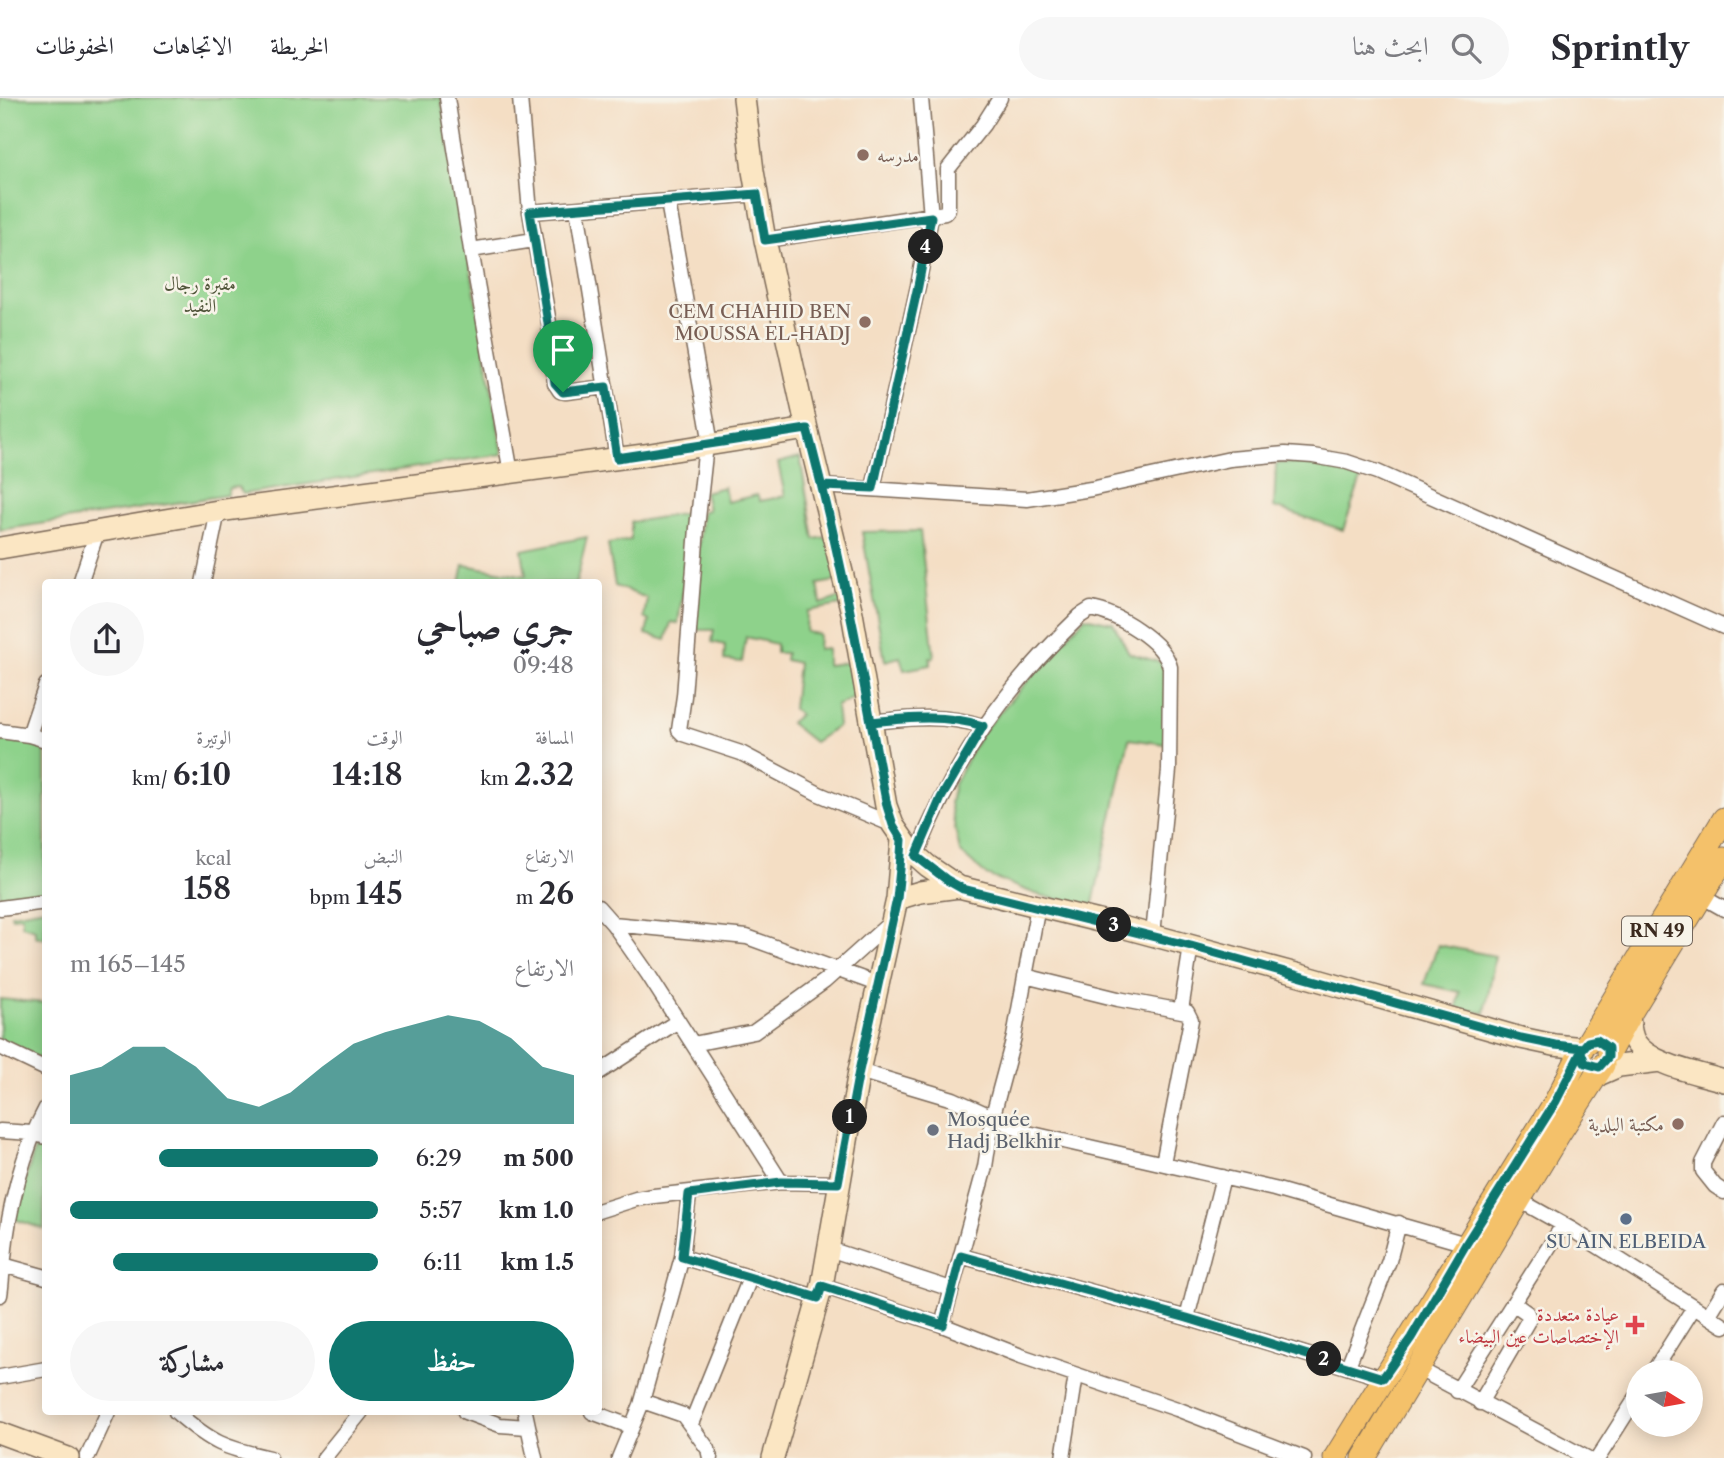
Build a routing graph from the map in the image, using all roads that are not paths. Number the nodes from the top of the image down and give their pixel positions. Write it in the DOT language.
graph roads {
  1 [pos="447,98"];
  2 [pos="520,98"];
  3 [pos="744,98"];
  4 [pos="921,98"];
  5 [pos="1000,98"];
  6 [pos="757,194"];
  7 [pos="668,202"];
  8 [pos="577,209"];
  9 [pos="530,212"];
  10 [pos="931,217"];
  11 [pos="534,240"];
  12 [pos="765,240"];
  13 [pos="471,250"];
  14 [pos="606,387"];
  15 [pos="807,429"];
  16 [pos="709,444"];
  17 [pos="617,458"];
  18 [pos="511,473"];
  19 [pos="822,486"];
  20 [pos="873,488"];
  21 [pos="218,511"];
  22 [pos="97,532"];
  23 [pos="0,548"];
  24 [pos="81,579"];
  25 [pos="204,579"];
  26 [pos="1724,627"];
  27 [pos="42,697"];
  28 [pos="871,722"];
  29 [pos="983,726"];
  30 [pos="0,731"];
  31 [pos="29,735"];
  32 [pos="42,739"];
  33 [pos="1724,819"];
  34 [pos="897,833"];
  35 [pos="916,856"];
  36 [pos="1724,859"];
  37 [pos="959,887"];
  38 [pos="1701,897"];
  39 [pos="897,899"];
  40 [pos="42,903"];
  41 [pos="1038,906"];
  42 [pos="0,908"];
  43 [pos="1724,909"];
  44 [pos="602,912"];
  45 [pos="891,922"];
  46 [pos="613,924"];
  47 [pos="1153,935"];
  48 [pos="1191,946"];
  49 [pos="838,970"];
  50 [pos="1025,976"];
  51 [pos="877,984"];
  52 [pos="1181,1010"];
  53 [pos="1629,1015"];
  54 [pos="678,1021"];
  55 [pos="693,1044"];
  56 [pos="0,1047"];
  57 [pos="1584,1047"];
  58 [pos="1660,1061"];
  59 [pos="1602,1065"];
  60 [pos="42,1067"];
  61 [pos="602,1070"];
  62 [pos="859,1071"];
  63 [pos="1724,1081"];
  64 [pos="993,1115"];
  65 [pos="1724,1122"];
  66 [pos="0,1131"];
  67 [pos="39,1135"];
  68 [pos="1163,1163"];
  69 [pos="1223,1177"];
  70 [pos="781,1182"];
  71 [pos="838,1183"];
  72 [pos="1724,1192"];
  73 [pos="689,1194"];
  74 [pos="1519,1200"];
  75 [pos="602,1209"];
  76 [pos="1399,1223"];
  77 [pos="1563,1225"];
  78 [pos="1466,1244"];
  79 [pos="829,1249"];
  80 [pos="961,1256"];
  81 [pos="682,1257"];
  82 [pos="3,1265"];
  83 [pos="42,1276"];
  84 [pos="750,1278"];
  85 [pos="951,1289"];
  86 [pos="1724,1290"];
  87 [pos="820,1292"];
  88 [pos="0,1295"];
  89 [pos="1513,1303"];
  90 [pos="1694,1307"];
  91 [pos="1708,1316"];
  92 [pos="1187,1318"];
  93 [pos="943,1325"];
  94 [pos="1724,1326"];
  95 [pos="1661,1360"];
  96 [pos="1348,1366"];
  97 [pos="1417,1368"];
  98 [pos="42,1370"];
  99 [pos="1076,1375"];
  100 [pos="0,1377"];
  101 [pos="1383,1378"];
  102 [pos="1457,1391"];
  103 [pos="642,1401"];
  104 [pos="1480,1403"];
  105 [pos="1626,1414"];
  106 [pos="107,1415"];
  107 [pos="180,1415"];
  108 [pos="359,1415"];
  109 [pos="473,1415"];
  110 [pos="600,1415"];
  111 [pos="526,1420"];
  112 [pos="691,1424"];
  113 [pos="632,1427"];
  114 [pos="0,1433"];
  115 [pos="68,1458"];
  116 [pos="87,1458"];
  117 [pos="270,1458"];
  118 [pos="324,1458"];
  119 [pos="535,1458"];
  120 [pos="619,1458"];
  121 [pos="710,1458"];
  122 [pos="773,1458"];
  123 [pos="1063,1458"];
  124 [pos="1304,1458"];
  125 [pos="1335,1458"];
  126 [pos="1364,1458"];
  127 [pos="1587,1458"];
  128 [pos="1598,1458"];
  1 -- 13 [label="street"];
  2 -- 9 [label="street"];
  3 -- 6 [label="main road"];
  4 -- 10 [label="street"];
  5 -- 10 [label="street"];
  6 -- 7 [label="street"];
  6 -- 12 [label="main road"];
  7 -- 8 [label="street"];
  7 -- 16 [label="street"];
  8 -- 9 [label="street"];
  8 -- 14 [label="street"];
  9 -- 11 [label="street"];
  10 -- 12 [label="street"];
  10 -- 20 [label="street"];
  11 -- 13 [label="street"];
  11 -- 14 [label="street"];
  12 -- 15 [label="main road"];
  13 -- 18 [label="street"];
  14 -- 17 [label="street"];
  15 -- 16 [label="main road"];
  15 -- 19 [label="main road"];
  16 -- 17 [label="main road"];
  16 -- 34 [label="street"];
  17 -- 18 [label="main road"];
  18 -- 21 [label="main road"];
  19 -- 20 [label="street"];
  19 -- 28 [label="main road"];
  20 -- 26 [label="street"];
  21 -- 22 [label="main road"];
  21 -- 25 [label="street"];
  22 -- 23 [label="main road"];
  22 -- 24 [label="street"];
  27 -- 31 [label="street"];
  28 -- 29 [label="street"];
  28 -- 34 [label="main road"];
  29 -- 35 [label="street"];
  29 -- 47 [label="street"];
  30 -- 31 [label="street"];
  31 -- 32 [label="street"];
  33 -- 57 [label="main road, RN 49"];
  34 -- 35 [label="main road"];
  34 -- 39 [label="main road"];
  35 -- 37 [label="main road"];
  36 -- 38 [label="main road, RN 49"];
  37 -- 39 [label="main road"];
  37 -- 41 [label="main road"];
  38 -- 43 [label="street"];
  38 -- 53 [label="main road, RN 49"];
  39 -- 45 [label="main road"];
  40 -- 42 [label="street"];
  41 -- 47 [label="main road"];
  41 -- 50 [label="street"];
  44 -- 46 [label="street"];
  45 -- 49 [label="street"];
  45 -- 51 [label="main road"];
  46 -- 49 [label="street"];
  46 -- 54 [label="street"];
  47 -- 48 [label="main road"];
  48 -- 52 [label="street"];
  48 -- 57 [label="main road"];
  49 -- 51 [label="street"];
  49 -- 55 [label="street"];
  50 -- 52 [label="street"];
  50 -- 64 [label="street"];
  51 -- 62 [label="main road"];
  52 -- 68 [label="street"];
  53 -- 58 [label="main road"];
  53 -- 59 [label="main road, RN 49"];
  54 -- 55 [label="street"];
  54 -- 61 [label="street"];
  55 -- 70 [label="street"];
  56 -- 60 [label="street"];
  57 -- 59 [label="main road"];
  57 -- 78 [label="main road, RN 49"];
  58 -- 59 [label="main road"];
  58 -- 63 [label="main road"];
  59 -- 74 [label="main road, RN 49"];
  62 -- 64 [label="street"];
  62 -- 71 [label="main road"];
  64 -- 68 [label="street"];
  64 -- 80 [label="street"];
  65 -- 72 [label="street"];
  66 -- 67 [label="street"];
  67 -- 82 [label="street"];
  68 -- 69 [label="street"];
  69 -- 76 [label="street"];
  69 -- 92 [label="street"];
  70 -- 71 [label="street"];
  70 -- 73 [label="street"];
  71 -- 79 [label="main road"];
  73 -- 75 [label="street"];
  73 -- 81 [label="street"];
  74 -- 77 [label="street"];
  74 -- 97 [label="main road, RN 49"];
  76 -- 78 [label="street"];
  76 -- 96 [label="street"];
  77 -- 89 [label="street"];
  77 -- 90 [label="street"];
  78 -- 101 [label="main road, RN 49"];
  79 -- 85 [label="street"];
  79 -- 87 [label="main road"];
  80 -- 85 [label="street"];
  80 -- 92 [label="street"];
  81 -- 84 [label="street"];
  81 -- 103 [label="street"];
  82 -- 83 [label="street"];
  82 -- 88 [label="street"];
  84 -- 87 [label="street"];
  84 -- 112 [label="street"];
  85 -- 93 [label="street"];
  86 -- 91 [label="street"];
  87 -- 93 [label="street"];
  87 -- 122 [label="main road"];
  89 -- 102 [label="street"];
  89 -- 104 [label="street"];
  90 -- 91 [label="street"];
  90 -- 95 [label="street"];
  91 -- 94 [label="street"];
  92 -- 96 [label="street"];
  93 -- 99 [label="street"];
  96 -- 101 [label="street"];
  97 -- 102 [label="street"];
  97 -- 126 [label="main road, RN 49"];
  98 -- 100 [label="street"];
  99 -- 123 [label="street"];
  99 -- 124 [label="street"];
  101 -- 125 [label="main road, RN 49"];
  102 -- 104 [label="street"];
  103 -- 112 [label="street"];
  103 -- 113 [label="street"];
  104 -- 127 [label="street"];
  105 -- 128 [label="street"];
  106 -- 116 [label="street"];
  107 -- 117 [label="street"];
  108 -- 118 [label="street"];
  109 -- 111 [label="street"];
  110 -- 113 [label="street"];
  111 -- 119 [label="street"];
  112 -- 121 [label="street"];
  113 -- 120 [label="street"];
  114 -- 115 [label="main road"];
}
